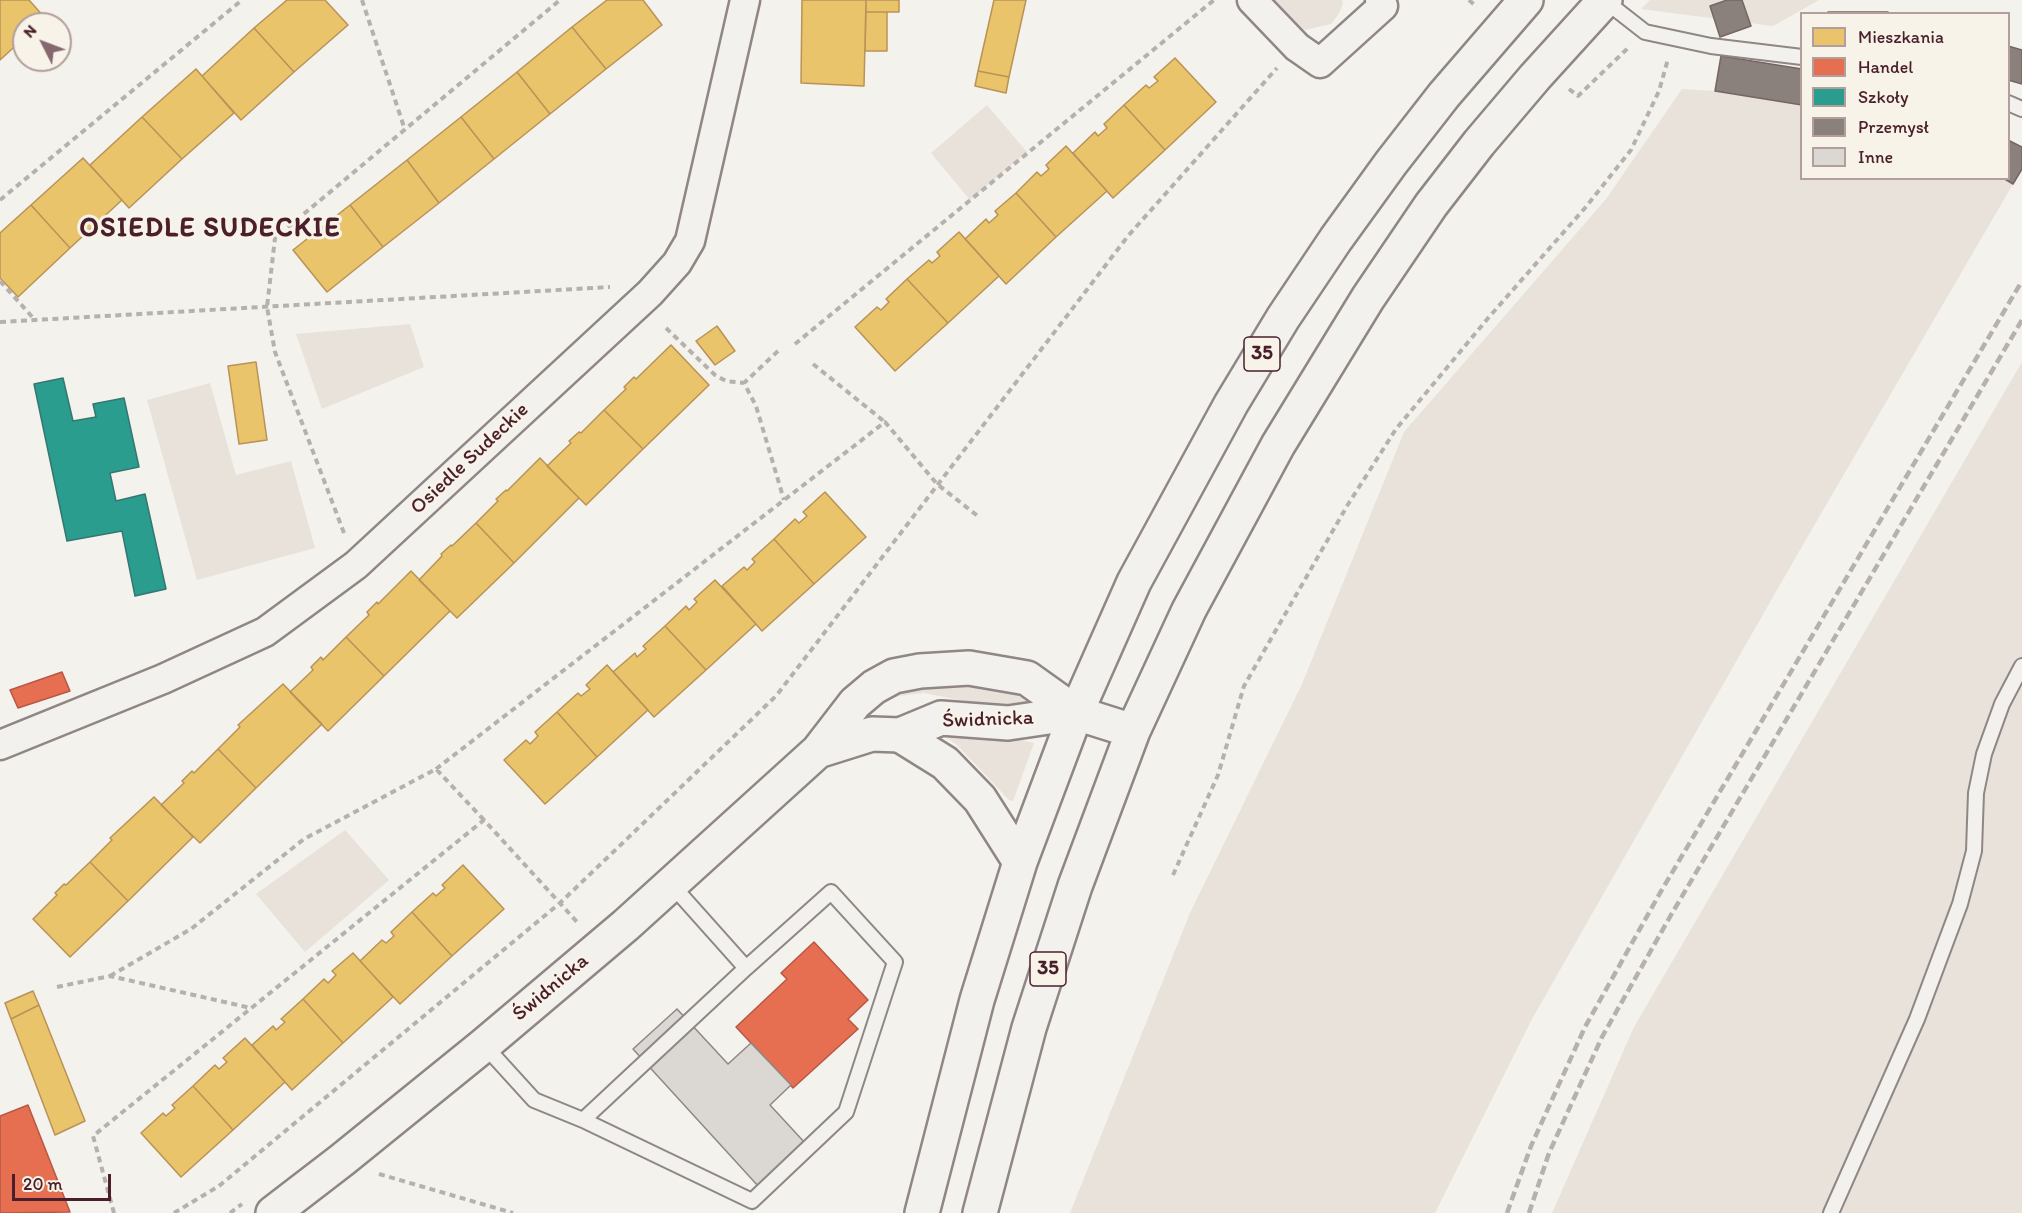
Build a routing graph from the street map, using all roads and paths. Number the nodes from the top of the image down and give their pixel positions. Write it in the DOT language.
graph roads {
  1 [pos="242,0"];
  2 [pos="362,0"];
  3 [pos="560,0"];
  4 [pos="745,0"];
  5 [pos="1214,0"];
  6 [pos="1252,0"];
  7 [pos="1526,0"];
  8 [pos="1604,0"];
  9 [pos="1387,2"];
  10 [pos="1645,32"];
  11 [pos="1673,38"];
  12 [pos="1800,57"];
  13 [pos="1281,63"];
  14 [pos="1564,84"];
  15 [pos="405,130"];
  16 [pos="0,200"];
  17 [pos="0,281"];
  18 [pos="650,293"];
  19 [pos="267,307"];
  20 [pos="35,320"];
  21 [pos="0,322"];
  22 [pos="666,328"];
  23 [pos="795,345"];
  24 [pos="778,351"];
  25 [pos="813,364"];
  26 [pos="744,383"];
  27 [pos="885,422"];
  28 [pos="937,484"];
  29 [pos="784,500"];
  30 [pos="979,517"];
  31 [pos="356,565"];
  32 [pos="2022,666"];
  33 [pos="1076,713"];
  34 [pos="1133,732"];
  35 [pos="900,735"];
  36 [pos="0,745"];
  37 [pos="818,751"];
  38 [pos="436,769"];
  39 [pos="484,820"];
  40 [pos="1020,862"];
  41 [pos="1173,875"];
  42 [pos="671,884"];
  43 [pos="560,903"];
  44 [pos="600,947"];
  45 [pos="746,968"];
  46 [pos="110,976"];
  47 [pos="57,987"];
  48 [pos="251,1008"];
  49 [pos="484,1045"];
  50 [pos="584,1120"];
  51 [pos="394,1178"];
  52 [pos="499,1211"];
  53 [pos="114,1213"];
  54 [pos="174,1213"];
  55 [pos="273,1213"];
  56 [pos="513,1213"];
  57 [pos="922,1213"];
  58 [pos="980,1213"];
  59 [pos="1831,1213"];
  1 -- 16 [label="path"];
  2 -- 15 [label="path"];
  3 -- 15 [label="path"];
  4 -- 18 [label="street, Osiedle Sudeckie"];
  5 -- 23 [label="path"];
  6 -- 9 [label="street"];
  7 -- 33 [label="main road, 35"];
  8 -- 10 [label="lane"];
  8 -- 34 [label="main road, 35"];
  10 -- 11 [label="lane"];
  10 -- 14 [label="path"];
  11 -- 12 [label="lane"];
  11 -- 41 [label="path"];
  13 -- 28 [label="path"];
  15 -- 19 [label="path"];
  17 -- 20 [label="path"];
  18 -- 19 [label="path"];
  18 -- 31 [label="street, Osiedle Sudeckie"];
  19 -- 20 [label="path"];
  19 -- 31 [label="path"];
  20 -- 21 [label="path"];
  22 -- 26 [label="path"];
  24 -- 26 [label="path"];
  25 -- 27 [label="path"];
  26 -- 29 [label="path"];
  27 -- 28 [label="path"];
  27 -- 29 [label="path"];
  28 -- 30 [label="path"];
  28 -- 43 [label="path"];
  29 -- 38 [label="path"];
  31 -- 36 [label="street, Osiedle Sudeckie"];
  32 -- 59 [label="lane"];
  33 -- 34 [label="main road"];
  33 -- 35 [label="main road, Świdnicka"];
  33 -- 37 [label="main road, Świdnicka"];
  33 -- 40 [label="main road, 35"];
  34 -- 58 [label="main road, 35"];
  35 -- 37 [label="main road, Świdnicka"];
  35 -- 40 [label="main road"];
  37 -- 42 [label="main road, Świdnicka"];
  38 -- 39 [label="path"];
  38 -- 46 [label="path"];
  39 -- 43 [label="path"];
  39 -- 48 [label="path"];
  40 -- 57 [label="main road, 35"];
  42 -- 44 [label="main road, Świdnicka"];
  42 -- 45 [label="lane"];
  43 -- 44 [label="path"];
  43 -- 54 [label="path"];
  44 -- 49 [label="main road, Świdnicka"];
  45 -- 50 [label="lane"];
  45 -- 50 [label="lane"];
  46 -- 47 [label="path"];
  46 -- 48 [label="path"];
  48 -- 53 [label="path"];
  49 -- 50 [label="lane"];
  49 -- 55 [label="main road, Świdnicka"];
  51 -- 52 [label="path"];
  52 -- 56 [label="path"];
}
